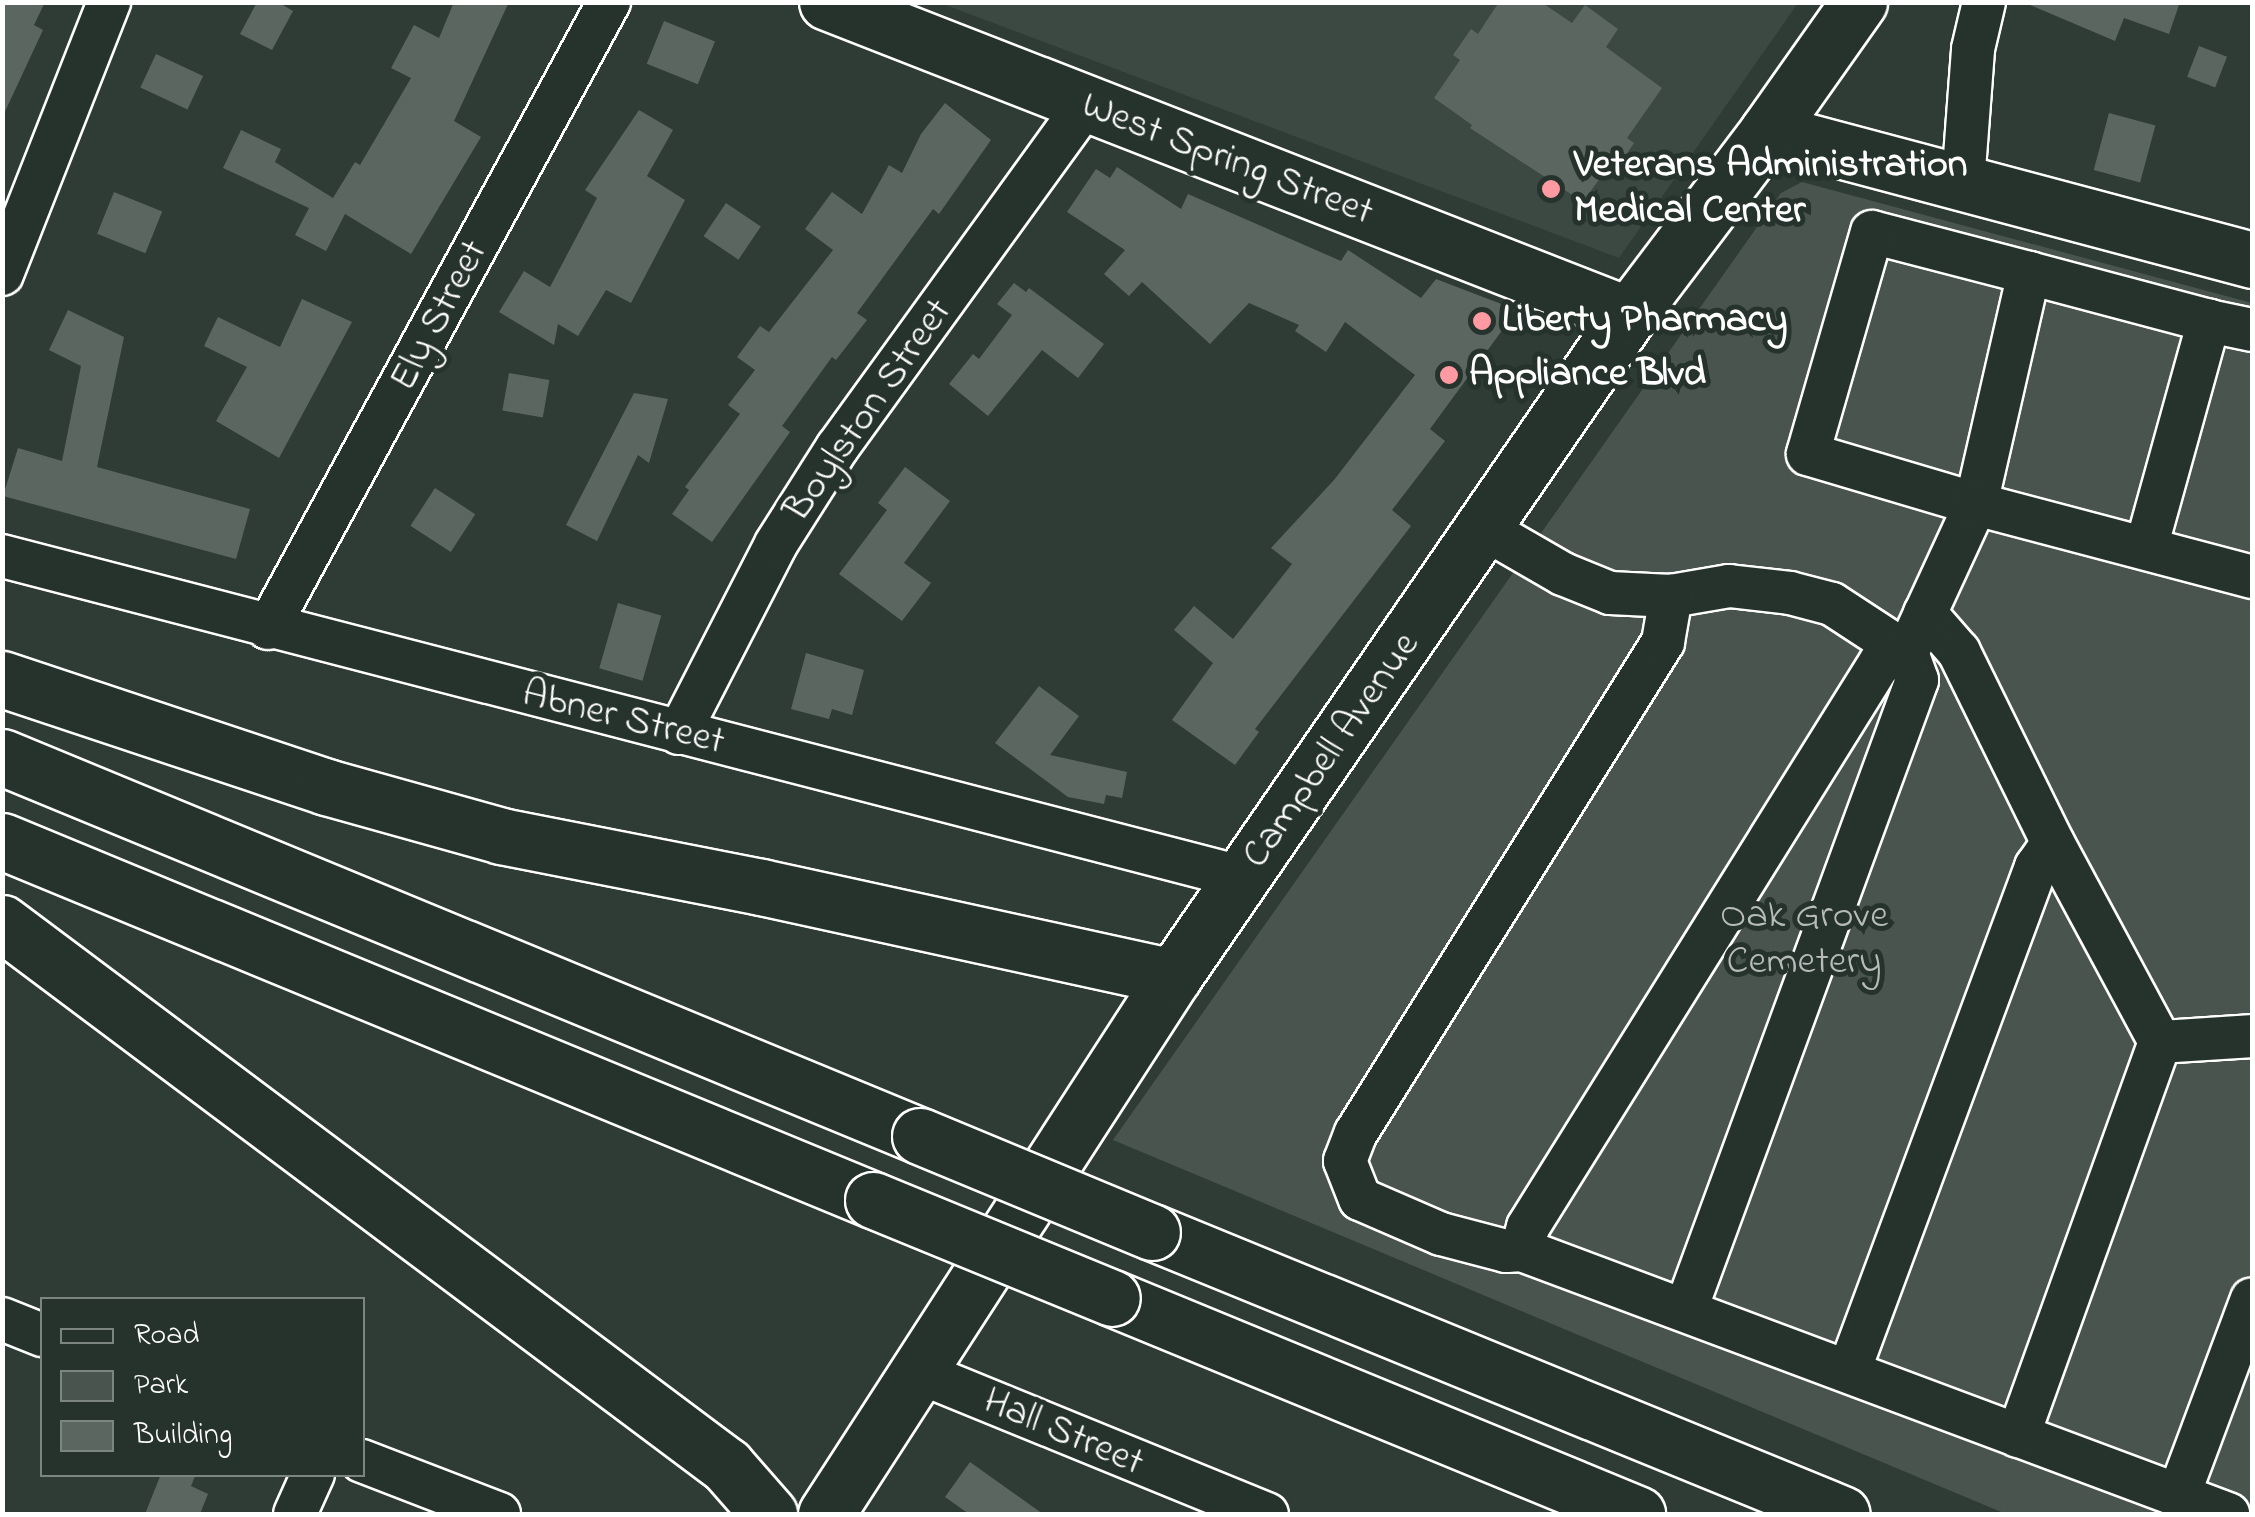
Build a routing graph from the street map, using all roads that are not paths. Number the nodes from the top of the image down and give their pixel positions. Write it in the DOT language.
graph roads {
  1 [pos="110,2"];
  2 [pos="609,2"];
  3 [pos="827,2"];
  4 [pos="1859,2"];
  5 [pos="1984,2"];
  6 [pos="1085,105"];
  7 [pos="1768,132"];
  8 [pos="1963,183"];
  9 [pos="2252,260"];
  10 [pos="4,268"];
  11 [pos="2029,272"];
  12 [pos="1629,314"];
  13 [pos="2210,320"];
  14 [pos="2252,330"];
  15 [pos="1976,504"];
  16 [pos="1485,529"];
  17 [pos="2146,548"];
  18 [pos="2,556"];
  19 [pos="2252,577"];
  20 [pos="1671,596"];
  21 [pos="1925,613"];
  22 [pos="268,628"];
  23 [pos="1907,653"];
  24 [pos="2,680"];
  25 [pos="679,733"];
  26 [pos="2,757"];
  27 [pos="2,841"];
  28 [pos="2054,843"];
  29 [pos="1244,878"];
  30 [pos="2,923"];
  31 [pos="1174,977"];
  32 [pos="2252,1036"];
  33 [pos="2160,1042"];
  34 [pos="1522,1250"];
  35 [pos="2252,1298"];
  36 [pos="1686,1310"];
  37 [pos="2,1319"];
  38 [pos="40,1334"];
  39 [pos="916,1371"];
  40 [pos="1849,1371"];
  41 [pos="2018,1436"];
  42 [pos="365,1462"];
  43 [pos="312,1477"];
  44 [pos="2178,1498"];
  45 [pos="1206,1504"];
  46 [pos="485,1512"];
  47 [pos="294,1514"];
  48 [pos="769,1514"];
  49 [pos="826,1514"];
  50 [pos="1267,1514"];
  51 [pos="1637,1514"];
  52 [pos="1842,1514"];
  53 [pos="2228,1514"];
  1 -- 10 [label="street"];
  2 -- 22 [label="street, Ely Street"];
  3 -- 6 [label="main road, West Spring Street"];
  4 -- 7 [label="main road, Campbell Avenue"];
  5 -- 8 [label="street"];
  6 -- 12 [label="main road, West Spring Street"];
  6 -- 25 [label="street, Boylston Street"];
  7 -- 8 [label="main road"];
  7 -- 12 [label="main road, Campbell Avenue"];
  8 -- 9 [label="main road"];
  11 -- 13 [label="street"];
  11 -- 15 [label="street"];
  11 -- 15 [label="street"];
  12 -- 16 [label="main road, Campbell Avenue"];
  13 -- 14 [label="street"];
  13 -- 17 [label="street"];
  15 -- 17 [label="street"];
  15 -- 21 [label="street"];
  16 -- 20 [label="street"];
  16 -- 29 [label="main road, Campbell Avenue"];
  17 -- 19 [label="street"];
  18 -- 22 [label="street, Abner Street"];
  20 -- 23 [label="street"];
  20 -- 34 [label="street"];
  21 -- 23 [label="street"];
  21 -- 28 [label="street"];
  22 -- 25 [label="street, Abner Street"];
  23 -- 34 [label="street"];
  23 -- 36 [label="street"];
  24 -- 31 [label="main road"];
  25 -- 29 [label="street, Abner Street"];
  26 -- 52 [label="main road, bridge"];
  27 -- 51 [label="main road, bridge"];
  28 -- 33 [label="street"];
  28 -- 40 [label="street"];
  29 -- 31 [label="main road, Campbell Avenue"];
  30 -- 48 [label="main road"];
  31 -- 39 [label="main road, Campbell Avenue"];
  32 -- 33 [label="street"];
  33 -- 41 [label="street"];
  34 -- 36 [label="street"];
  35 -- 44 [label="street"];
  36 -- 40 [label="street"];
  37 -- 38 [label="street"];
  39 -- 45 [label="street, Hall Street"];
  39 -- 49 [label="main road, Campbell Avenue"];
  40 -- 41 [label="street"];
  41 -- 44 [label="street"];
  42 -- 46 [label="street"];
  43 -- 47 [label="street"];
  44 -- 53 [label="street"];
  45 -- 50 [label="street, Hall Street"];
}
